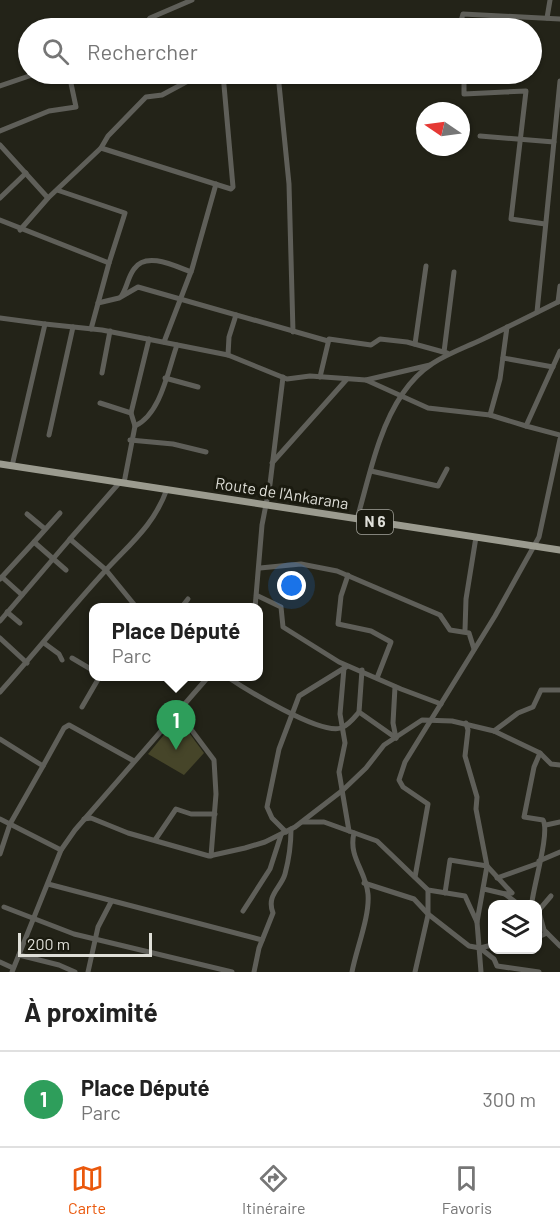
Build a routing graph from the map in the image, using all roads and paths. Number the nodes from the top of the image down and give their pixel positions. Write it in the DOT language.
graph roads {
  1 [pos="192,0"];
  2 [pos="550,0"];
  3 [pos="150,18"];
  4 [pos="462,18"];
  5 [pos="548,18"];
  6 [pos="560,19"];
  7 [pos="18,80"];
  8 [pos="560,81"];
  9 [pos="71,84"];
  10 [pos="182,84"];
  11 [pos="225,84"];
  12 [pos="279,84"];
  13 [pos="464,84"];
  14 [pos="0,86"];
  15 [pos="0,131"];
  16 [pos="480,136"];
  17 [pos="521,140"];
  18 [pos="554,142"];
  19 [pos="0,145"];
  20 [pos="101,148"];
  21 [pos="2,152"];
  22 [pos="26,173"];
  23 [pos="216,184"];
  24 [pos="57,190"];
  25 [pos="0,198"];
  26 [pos="48,198"];
  27 [pos="0,220"];
  28 [pos="545,224"];
  29 [pos="20,230"];
  30 [pos="110,263"];
  31 [pos="426,266"];
  32 [pos="191,272"];
  33 [pos="454,272"];
  34 [pos="560,286"];
  35 [pos="118,298"];
  36 [pos="181,301"];
  37 [pos="559,301"];
  38 [pos="98,303"];
  39 [pos="537,312"];
  40 [pos="236,315"];
  41 [pos="0,318"];
  42 [pos="45,324"];
  43 [pos="73,327"];
  44 [pos="507,327"];
  45 [pos="91,329"];
  46 [pos="110,332"];
  47 [pos="293,332"];
  48 [pos="149,339"];
  49 [pos="328,341"];
  50 [pos="164,342"];
  51 [pos="177,345"];
  52 [pos="415,345"];
  53 [pos="445,353"];
  54 [pos="560,353"];
  55 [pos="228,355"];
  56 [pos="503,358"];
  57 [pos="430,365"];
  58 [pos="553,368"];
  59 [pos="102,374"];
  60 [pos="283,377"];
  61 [pos="320,377"];
  62 [pos="165,378"];
  63 [pos="347,379"];
  64 [pos="366,380"];
  65 [pos="198,387"];
  66 [pos="401,396"];
  67 [pos="100,403"];
  68 [pos="131,412"];
  69 [pos="490,415"];
  70 [pos="135,426"];
  71 [pos="526,426"];
  72 [pos="49,435"];
  73 [pos="560,435"];
  74 [pos="560,439"];
  75 [pos="130,440"];
  76 [pos="206,452"];
  77 [pos="272,463"];
  78 [pos="0,464"];
  79 [pos="12,466"];
  80 [pos="447,469"];
  81 [pos="371,471"];
  82 [pos="122,482"];
  83 [pos="167,489"];
  84 [pos="266,504"];
  85 [pos="60,513"];
  86 [pos="27,514"];
  87 [pos="357,519"];
  88 [pos="45,529"];
  89 [pos="476,537"];
  90 [pos="70,539"];
  91 [pos="34,542"];
  92 [pos="535,546"];
  93 [pos="560,550"];
  94 [pos="53,558"];
  95 [pos="260,568"];
  96 [pos="66,570"];
  97 [pos="106,570"];
  98 [pos="348,575"];
  99 [pos="1,578"];
  100 [pos="22,595"];
  101 [pos="258,596"];
  102 [pos="188,599"];
  103 [pos="133,603"];
  104 [pos="185,603"];
  105 [pos="256,603"];
  106 [pos="7,612"];
  107 [pos="0,621"];
  108 [pos="20,623"];
  109 [pos="465,630"];
  110 [pos="0,638"];
  111 [pos="44,643"];
  112 [pos="474,649"];
  113 [pos="72,658"];
  114 [pos="62,660"];
  115 [pos="27,663"];
  116 [pos="347,667"];
  117 [pos="89,669"];
  118 [pos="362,670"];
  119 [pos="377,678"];
  120 [pos="97,681"];
  121 [pos="205,681"];
  122 [pos="234,681"];
  123 [pos="395,687"];
  124 [pos="560,690"];
  125 [pos="0,692"];
  126 [pos="441,704"];
  127 [pos="82,707"];
  128 [pos="178,712"];
  129 [pos="358,712"];
  130 [pos="291,714"];
  131 [pos="431,720"];
  132 [pos="466,723"];
  133 [pos="343,727"];
  134 [pos="494,731"];
  135 [pos="396,738"];
  136 [pos="0,739"];
  137 [pos="540,753"];
  138 [pos="134,761"];
  139 [pos="560,765"];
  140 [pos="43,766"];
  141 [pos="343,790"];
  142 [pos="215,814"];
  143 [pos="0,819"];
  144 [pos="84,819"];
  145 [pos="302,822"];
  146 [pos="560,822"];
  147 [pos="10,824"];
  148 [pos="546,825"];
  149 [pos="286,832"];
  150 [pos="352,832"];
  151 [pos="155,840"];
  152 [pos="546,841"];
  153 [pos="61,850"];
  154 [pos="549,852"];
  155 [pos="558,852"];
  156 [pos="0,854"];
  157 [pos="211,856"];
  158 [pos="539,862"];
  159 [pos="487,866"];
  160 [pos="415,877"];
  161 [pos="497,878"];
  162 [pos="364,883"];
  163 [pos="48,884"];
  164 [pos="484,889"];
  165 [pos="428,890"];
  166 [pos="445,893"];
  167 [pos="504,894"];
  168 [pos="551,896"];
  169 [pos="512,900"];
  170 [pos="532,900"];
  171 [pos="111,902"];
  172 [pos="542,906"];
  173 [pos="4,907"];
  174 [pos="243,911"];
  175 [pos="428,914"];
  176 [pos="32,918"];
  177 [pos="542,920"];
  178 [pos="477,922"];
  179 [pos="547,933"];
  180 [pos="542,935"];
  181 [pos="96,938"];
  182 [pos="262,940"];
  183 [pos="488,946"];
  184 [pos="560,946"];
  185 [pos="480,948"];
  186 [pos="18,955"];
  187 [pos="0,962"];
  188 [pos="13,970"];
  189 [pos="75,972"];
  190 [pos="88,972"];
  191 [pos="232,972"];
  192 [pos="254,972"];
  193 [pos="352,972"];
  194 [pos="415,972"];
  195 [pos="481,972"];
  196 [pos="539,972"];
  1 -- 3 [label="street"];
  2 -- 5 [label="street"];
  4 -- 5 [label="street"];
  5 -- 6 [label="street"];
  7 -- 14 [label="street"];
  8 -- 18 [label="street"];
  9 -- 15 [label="street"];
  10 -- 20 [label="street"];
  11 -- 23 [label="street"];
  12 -- 47 [label="street"];
  13 -- 17 [label="street"];
  16 -- 17 [label="street"];
  17 -- 18 [label="street"];
  17 -- 28 [label="street"];
  18 -- 28 [label="street"];
  19 -- 21 [label="street"];
  20 -- 23 [label="street"];
  20 -- 24 [label="street"];
  21 -- 22 [label="street"];
  22 -- 25 [label="street"];
  22 -- 26 [label="street"];
  23 -- 32 [label="street"];
  24 -- 26 [label="street"];
  24 -- 30 [label="street"];
  26 -- 29 [label="street"];
  27 -- 29 [label="street"];
  28 -- 39 [label="street"];
  29 -- 30 [label="street"];
  30 -- 38 [label="street"];
  31 -- 52 [label="street"];
  32 -- 35 [label="street"];
  32 -- 36 [label="street"];
  33 -- 53 [label="street"];
  34 -- 37 [label="street"];
  35 -- 36 [label="street"];
  35 -- 38 [label="street"];
  36 -- 40 [label="street"];
  36 -- 50 [label="street"];
  37 -- 39 [label="street"];
  38 -- 45 [label="street"];
  39 -- 44 [label="street"];
  40 -- 47 [label="street"];
  40 -- 55 [label="street"];
  41 -- 42 [label="street"];
  42 -- 43 [label="street"];
  42 -- 79 [label="street"];
  43 -- 45 [label="street"];
  43 -- 72 [label="street"];
  44 -- 53 [label="street"];
  44 -- 56 [label="street"];
  45 -- 46 [label="street"];
  46 -- 48 [label="street"];
  46 -- 59 [label="street"];
  47 -- 49 [label="street"];
  48 -- 50 [label="street"];
  48 -- 68 [label="street"];
  49 -- 52 [label="street"];
  49 -- 61 [label="street"];
  50 -- 51 [label="street"];
  51 -- 55 [label="street"];
  51 -- 62 [label="street"];
  52 -- 53 [label="street"];
  53 -- 57 [label="street"];
  54 -- 58 [label="street"];
  55 -- 60 [label="street"];
  56 -- 58 [label="street"];
  56 -- 69 [label="street"];
  57 -- 64 [label="street"];
  57 -- 66 [label="street"];
  58 -- 71 [label="street"];
  60 -- 61 [label="street"];
  60 -- 77 [label="street"];
  61 -- 63 [label="street"];
  62 -- 65 [label="street"];
  62 -- 70 [label="street"];
  63 -- 64 [label="street"];
  63 -- 77 [label="street"];
  64 -- 66 [label="street"];
  66 -- 69 [label="street"];
  66 -- 81 [label="street"];
  67 -- 68 [label="street"];
  68 -- 70 [label="street"];
  69 -- 71 [label="street"];
  70 -- 75 [label="street"];
  71 -- 73 [label="street"];
  74 -- 92 [label="street"];
  75 -- 76 [label="street"];
  75 -- 82 [label="street"];
  77 -- 84 [label="street"];
  78 -- 79 [label="main road, Route de l'Ankarana / N 6"];
  79 -- 82 [label="main road, Route de l'Ankarana / N 6"];
  80 -- 81 [label="street"];
  81 -- 87 [label="street"];
  82 -- 83 [label="main road, Route de l'Ankarana / N 6"];
  82 -- 90 [label="street"];
  83 -- 84 [label="main road, Route de l'Ankarana / N 6"];
  83 -- 97 [label="street"];
  84 -- 87 [label="main road, Route de l'Ankarana / N 6"];
  84 -- 95 [label="street"];
  85 -- 88 [label="street"];
  86 -- 88 [label="street"];
  87 -- 89 [label="main road, Route de l'Ankarana / N 6"];
  88 -- 91 [label="street"];
  89 -- 92 [label="main road, Route de l'Ankarana / N 6"];
  89 -- 109 [label="street"];
  90 -- 94 [label="street"];
  90 -- 97 [label="street"];
  91 -- 94 [label="street"];
  91 -- 99 [label="street"];
  92 -- 93 [label="main road, Route de l'Ankarana / N 6"];
  92 -- 112 [label="street"];
  94 -- 96 [label="street"];
  94 -- 100 [label="street"];
  95 -- 98 [label="street"];
  95 -- 101 [label="street"];
  97 -- 103 [label="street"];
  97 -- 111 [label="street"];
  98 -- 109 [label="street"];
  98 -- 119 [label="street"];
  99 -- 100 [label="street"];
  100 -- 106 [label="street"];
  101 -- 105 [label="street"];
  101 -- 116 [label="street"];
  102 -- 104 [label="street"];
  106 -- 107 [label="street"];
  106 -- 108 [label="street"];
  109 -- 112 [label="street"];
  110 -- 115 [label="street"];
  111 -- 114 [label="street"];
  111 -- 115 [label="street"];
  112 -- 126 [label="street"];
  113 -- 117 [label="street"];
  115 -- 125 [label="street"];
  116 -- 118 [label="street"];
  116 -- 130 [label="street"];
  116 -- 133 [label="street"];
  118 -- 119 [label="street"];
  118 -- 129 [label="street"];
  119 -- 123 [label="street"];
  120 -- 127 [label="street"];
  121 -- 128 [label="street"];
  122 -- 130 [label="street"];
  123 -- 126 [label="street"];
  123 -- 135 [label="street"];
  124 -- 134 [label="street"];
  126 -- 131 [label="street"];
  128 -- 138 [label="street"];
  128 -- 142 [label="street"];
  129 -- 133 [label="street"];
  129 -- 135 [label="street"];
  130 -- 133 [label="street"];
  130 -- 149 [label="street"];
  131 -- 132 [label="street"];
  131 -- 135 [label="street"];
  131 -- 160 [label="street"];
  132 -- 134 [label="street"];
  132 -- 159 [label="street"];
  133 -- 141 [label="street"];
  134 -- 137 [label="street"];
  135 -- 141 [label="street"];
  136 -- 140 [label="street"];
  137 -- 139 [label="street"];
  137 -- 148 [label="street"];
  138 -- 140 [label="street"];
  138 -- 144 [label="street"];
  140 -- 147 [label="street"];
  141 -- 145 [label="street"];
  141 -- 150 [label="street"];
  142 -- 151 [label="street"];
  142 -- 157 [label="street"];
  143 -- 147 [label="street"];
  144 -- 151 [label="street"];
  144 -- 153 [label="street"];
  145 -- 149 [label="street"];
  145 -- 150 [label="street"];
  146 -- 148 [label="street"];
  147 -- 153 [label="street"];
  147 -- 156 [label="street"];
  148 -- 152 [label="street"];
  149 -- 157 [label="street"];
  149 -- 174 [label="street"];
  149 -- 182 [label="street"];
  150 -- 160 [label="street"];
  150 -- 162 [label="street"];
  151 -- 157 [label="street"];
  152 -- 154 [label="street"];
  152 -- 158 [label="street"];
  153 -- 163 [label="street"];
  154 -- 155 [label="street"];
  154 -- 158 [label="street"];
  158 -- 161 [label="street"];
  158 -- 170 [label="street"];
  159 -- 161 [label="street"];
  159 -- 164 [label="street"];
  159 -- 166 [label="street"];
  160 -- 165 [label="street"];
  161 -- 167 [label="street"];
  162 -- 175 [label="street"];
  162 -- 193 [label="street"];
  163 -- 171 [label="street"];
  163 -- 176 [label="street"];
  164 -- 167 [label="street"];
  164 -- 178 [label="street"];
  165 -- 166 [label="street"];
  165 -- 175 [label="street"];
  166 -- 178 [label="street"];
  167 -- 169 [label="street"];
  168 -- 172 [label="street"];
  171 -- 181 [label="street"];
  171 -- 182 [label="street"];
  173 -- 176 [label="street"];
  175 -- 185 [label="street"];
  175 -- 194 [label="street"];
  176 -- 181 [label="street"];
  176 -- 186 [label="street"];
  177 -- 179 [label="street"];
  178 -- 185 [label="street"];
  179 -- 180 [label="street"];
  179 -- 184 [label="street"];
  181 -- 190 [label="street"];
  181 -- 191 [label="street"];
  182 -- 192 [label="street"];
  183 -- 185 [label="street"];
  185 -- 195 [label="street"];
  185 -- 196 [label="street"];
  186 -- 188 [label="street"];
  186 -- 189 [label="street"];
  187 -- 188 [label="street"];
}
